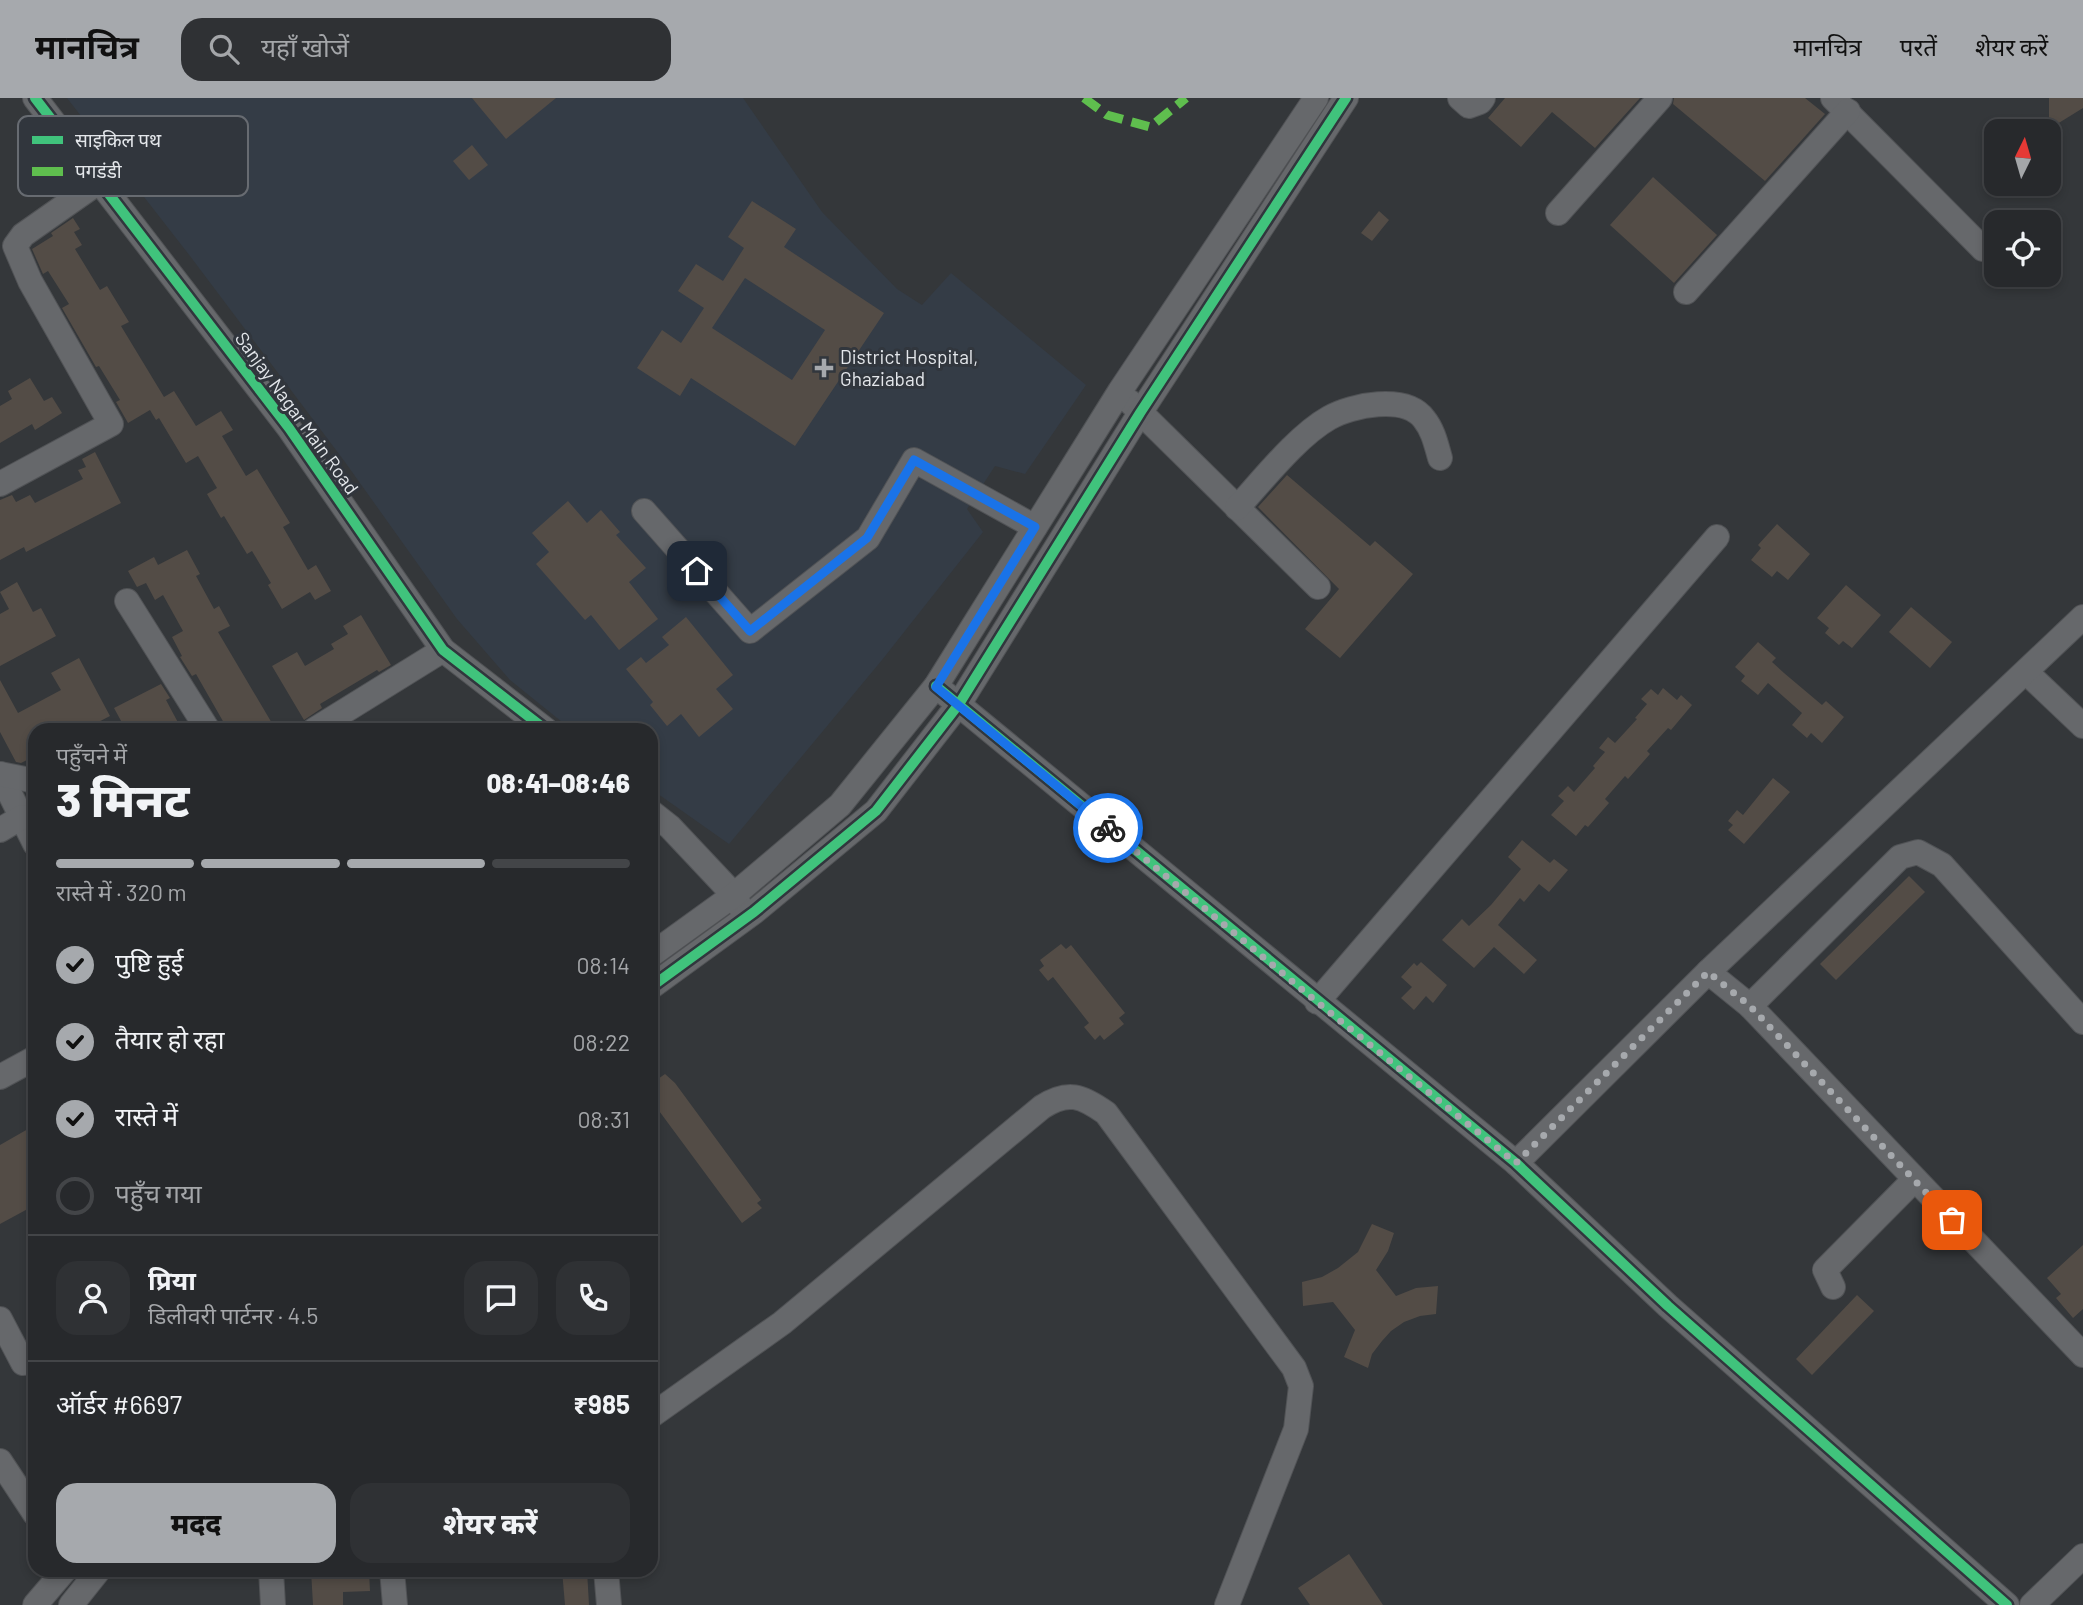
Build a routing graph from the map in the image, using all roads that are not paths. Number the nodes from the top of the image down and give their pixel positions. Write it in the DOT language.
graph roads {
  1 [pos="35,98"];
  2 [pos="1316,98"];
  3 [pos="1346,98"];
  4 [pos="1460,98"];
  5 [pos="1483,98"];
  6 [pos="1660,98"];
  7 [pos="1840,105"];
  8 [pos="49,116"];
  9 [pos="79,196"];
  10 [pos="111,196"];
  11 [pos="1558,212"];
  12 [pos="1983,249"];
  13 [pos="1686,292"];
  14 [pos="1120,391"];
  15 [pos="1140,413"];
  16 [pos="1440,458"];
  17 [pos="0,484"];
  18 [pos="1237,508"];
  19 [pos="644,511"];
  20 [pos="1035,527"];
  21 [pos="1717,537"];
  22 [pos="1318,587"];
  23 [pos="127,601"];
  24 [pos="2083,617"];
  25 [pos="443,650"];
  26 [pos="2026,672"];
  27 [pos="936,687"];
  28 [pos="959,704"];
  29 [pos="204,723"];
  30 [pos="325,723"];
  31 [pos="537,723"];
  32 [pos="2083,726"];
  33 [pos="0,774"];
  34 [pos="28,780"];
  35 [pos="22,817"];
  36 [pos="658,817"];
  37 [pos="28,829"];
  38 [pos="0,830"];
  39 [pos="734,895"];
  40 [pos="747,918"];
  41 [pos="658,950"];
  42 [pos="1708,972"];
  43 [pos="658,981"];
  44 [pos="1317,1002"];
  45 [pos="1750,1006"];
  46 [pos="2083,1022"];
  47 [pos="28,1062"];
  48 [pos="0,1077"];
  49 [pos="1516,1163"];
  50 [pos="1914,1180"];
  51 [pos="1833,1287"];
  52 [pos="0,1319"];
  53 [pos="2083,1355"];
  54 [pos="23,1363"];
  55 [pos="658,1411"];
  56 [pos="0,1461"];
  57 [pos="28,1503"];
  58 [pos="2083,1556"];
  59 [pos="59,1577"];
  60 [pos="93,1577"];
  61 [pos="271,1577"];
  62 [pos="393,1577"];
  63 [pos="607,1577"];
  64 [pos="35,1605"];
  65 [pos="71,1605"];
  66 [pos="273,1605"];
  67 [pos="395,1605"];
  68 [pos="609,1605"];
  69 [pos="1227,1605"];
  70 [pos="2007,1605"];
  71 [pos="2032,1605"];
  1 -- 8 [label="street, Sanjay Nagar Main Road"];
  2 -- 14 [label="street"];
  3 -- 15 [label="street"];
  4 -- 5 [label="street"];
  6 -- 11 [label="street"];
  7 -- 12 [label="street"];
  7 -- 13 [label="street"];
  9 -- 17 [label="street"];
  10 -- 25 [label="street, Sanjay Nagar Main Road"];
  14 -- 15 [label="street"];
  14 -- 20 [label="street"];
  15 -- 18 [label="street"];
  15 -- 28 [label="street"];
  16 -- 18 [label="street"];
  18 -- 22 [label="street"];
  19 -- 20 [label="street"];
  20 -- 27 [label="street"];
  21 -- 44 [label="street"];
  23 -- 29 [label="street"];
  24 -- 26 [label="street"];
  25 -- 30 [label="street"];
  25 -- 31 [label="street, Sanjay Nagar Main Road"];
  26 -- 32 [label="street"];
  26 -- 42 [label="street"];
  27 -- 28 [label="street"];
  27 -- 39 [label="street"];
  28 -- 40 [label="street"];
  28 -- 44 [label="street"];
  33 -- 34 [label="street"];
  33 -- 35 [label="street"];
  35 -- 37 [label="street"];
  35 -- 38 [label="street"];
  36 -- 39 [label="street"];
  39 -- 40 [label="street"];
  39 -- 41 [label="street"];
  40 -- 43 [label="street"];
  42 -- 45 [label="street"];
  42 -- 49 [label="street"];
  44 -- 49 [label="street"];
  45 -- 46 [label="street"];
  45 -- 50 [label="street"];
  47 -- 48 [label="street"];
  49 -- 70 [label="street"];
  50 -- 51 [label="street"];
  50 -- 53 [label="street"];
  52 -- 54 [label="street"];
  55 -- 69 [label="street"];
  56 -- 57 [label="street"];
  58 -- 71 [label="street"];
  59 -- 64 [label="street"];
  60 -- 65 [label="street"];
  61 -- 66 [label="street"];
  62 -- 67 [label="street"];
  63 -- 68 [label="street"];
}
